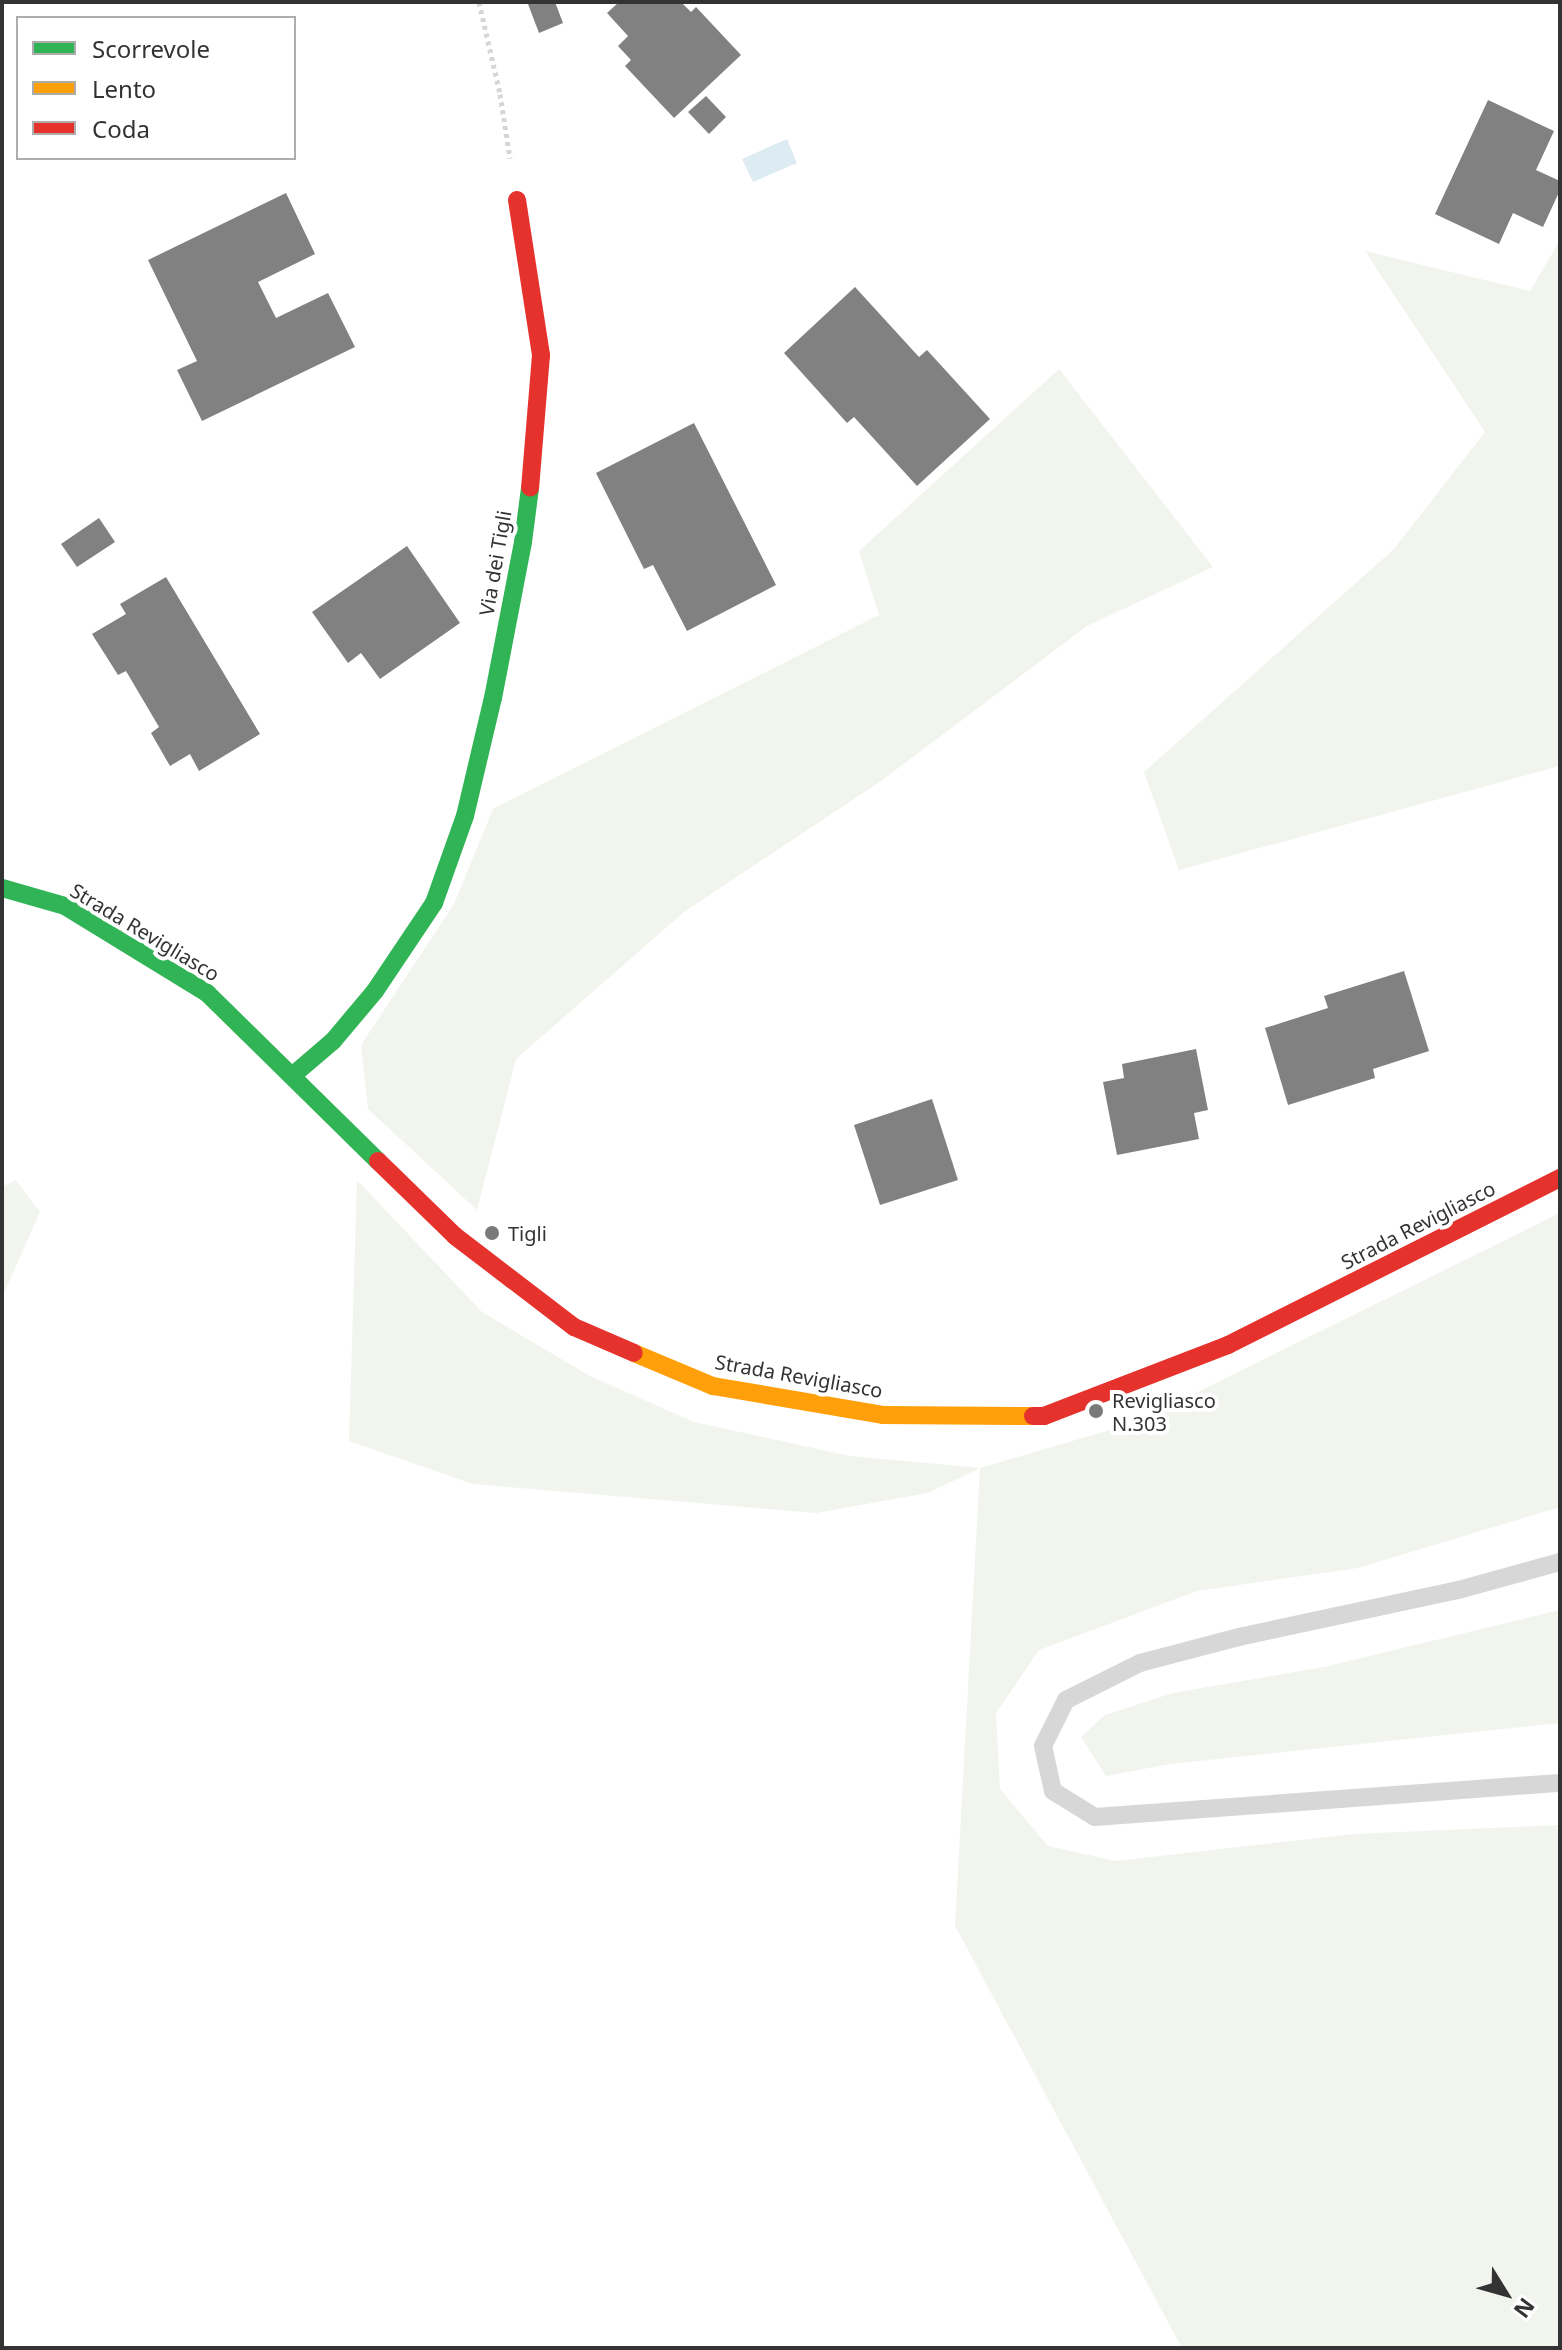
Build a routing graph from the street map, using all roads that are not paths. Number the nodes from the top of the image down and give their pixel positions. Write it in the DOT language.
graph roads {
  1 [pos="517,200"];
  2 [pos="2,888"];
  3 [pos="292,1076"];
  4 [pos="1560,1178"];
  5 [pos="1560,1562"];
  6 [pos="1560,1783"];
  1 -- 3 [label="street, Via dei Tigli"];
  2 -- 3 [label="street, Strada Revigliasco"];
  3 -- 4 [label="street, Strada Revigliasco"];
  5 -- 6 [label="lane"];
}
